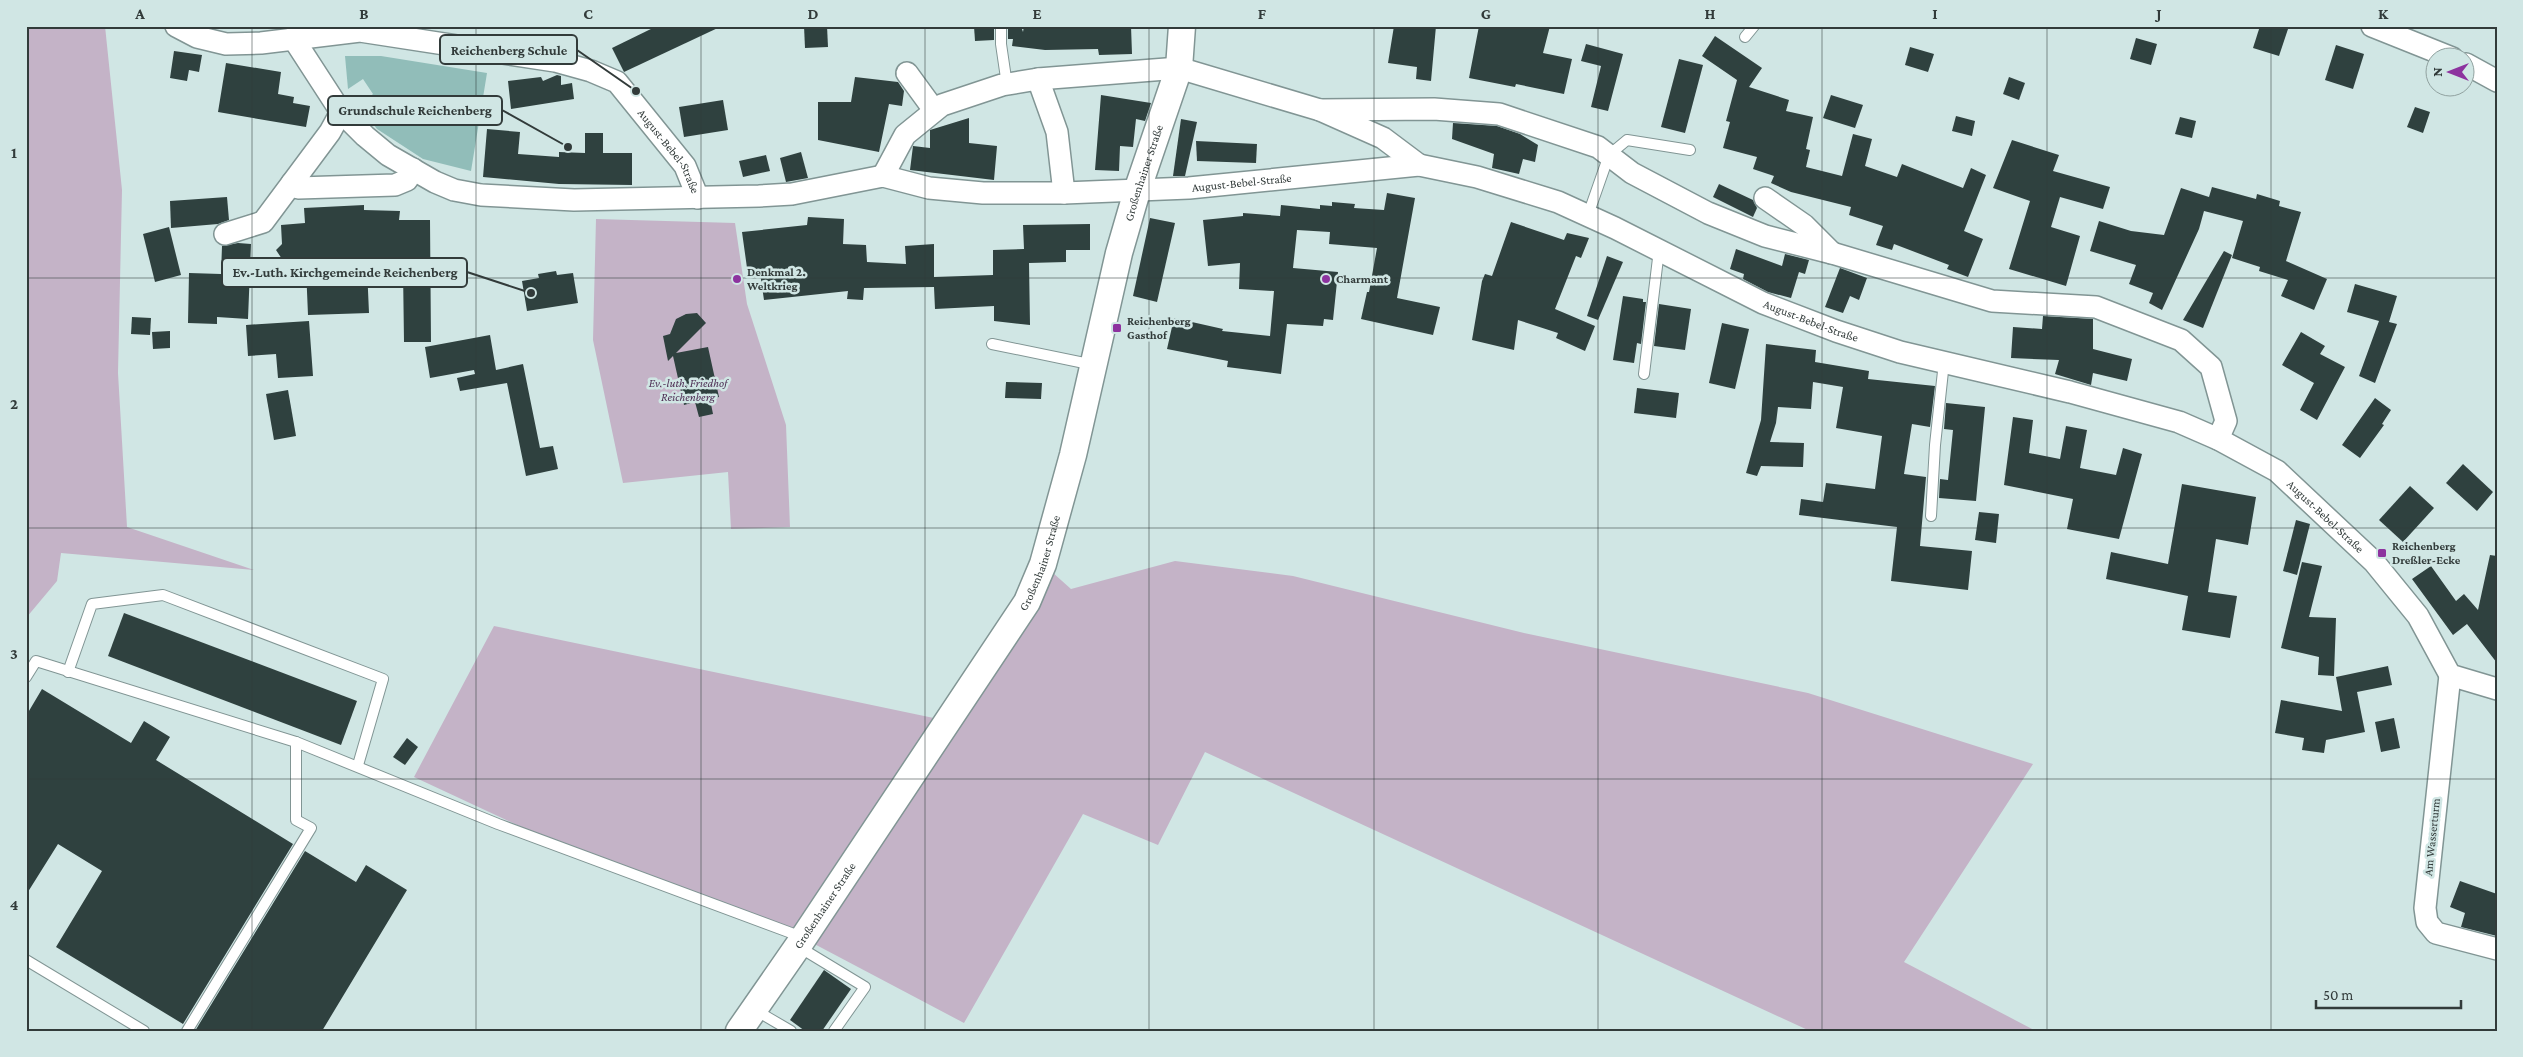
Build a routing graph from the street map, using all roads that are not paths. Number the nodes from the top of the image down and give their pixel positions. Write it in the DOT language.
graph roads {
  1 [pos="176,26"];
  2 [pos="1001,26"];
  3 [pos="1182,26"];
  4 [pos="1754,26"];
  5 [pos="2372,26"];
  6 [pos="1745,37"];
  7 [pos="293,38"];
  8 [pos="2427,48"];
  9 [pos="1179,68"];
  10 [pos="2476,69"];
  11 [pos="907,73"];
  12 [pos="1038,80"];
  13 [pos="2497,81"];
  14 [pos="1007,84"];
  15 [pos="934,110"];
  16 [pos="1320,110"];
  17 [pos="341,112"];
  18 [pos="1690,150"];
  19 [pos="1609,155"];
  20 [pos="1419,165"];
  21 [pos="413,169"];
  22 [pos="883,176"];
  23 [pos="292,183"];
  24 [pos="1137,191"];
  25 [pos="1064,193"];
  26 [pos="698,198"];
  27 [pos="1765,198"];
  28 [pos="1588,215"];
  29 [pos="225,234"];
  30 [pos="1660,250"];
  31 [pos="1832,253"];
  32 [pos="992,344"];
  33 [pos="1944,362"];
  34 [pos="1094,365"];
  35 [pos="1644,374"];
  36 [pos="2218,439"];
  37 [pos="1931,516"];
  38 [pos="68,672"];
  39 [pos="2450,675"];
  40 [pos="26,677"];
  41 [pos="2497,689"];
  42 [pos="296,742"];
  43 [pos="358,765"];
  44 [pos="800,942"];
  45 [pos="2497,949"];
  46 [pos="26,960"];
  47 [pos="754,1010"];
  48 [pos="144,1031"];
  49 [pos="187,1031"];
  50 [pos="739,1031"];
  51 [pos="791,1031"];
  52 [pos="834,1031"];
  1 -- 7 [label="street, August-Bebel-Straße"];
  2 -- 14 [label="lane"];
  3 -- 9 [label="street, Großenhainer Straße"];
  4 -- 6 [label="lane"];
  5 -- 8 [label="street"];
  7 -- 17 [label="street, August-Bebel-Straße"];
  7 -- 26 [label="street, August-Bebel-Straße"];
  9 -- 12 [label="street, August-Bebel-Straße"];
  9 -- 16 [label="street, August-Bebel-Straße"];
  9 -- 24 [label="street, Großenhainer Straße"];
  10 -- 13 [label="street"];
  11 -- 15 [label="street"];
  12 -- 14 [label="street, August-Bebel-Straße"];
  12 -- 25 [label="street"];
  14 -- 15 [label="street, August-Bebel-Straße"];
  15 -- 22 [label="street, August-Bebel-Straße"];
  16 -- 19 [label="street, August-Bebel-Straße"];
  16 -- 20 [label="street, August-Bebel-Straße"];
  17 -- 21 [label="street, August-Bebel-Straße"];
  17 -- 23 [label="street"];
  18 -- 19 [label="lane"];
  19 -- 28 [label="lane"];
  19 -- 31 [label="street, August-Bebel-Straße"];
  20 -- 24 [label="street, August-Bebel-Straße"];
  20 -- 28 [label="street, August-Bebel-Straße"];
  21 -- 23 [label="street"];
  21 -- 26 [label="street, August-Bebel-Straße"];
  22 -- 25 [label="street, August-Bebel-Straße"];
  22 -- 26 [label="street, August-Bebel-Straße"];
  23 -- 29 [label="street"];
  24 -- 25 [label="street, August-Bebel-Straße"];
  24 -- 34 [label="street, Großenhainer Straße"];
  27 -- 31 [label="street, August-Bebel-Straße"];
  28 -- 30 [label="street, August-Bebel-Straße"];
  30 -- 33 [label="street, August-Bebel-Straße"];
  30 -- 35 [label="lane"];
  31 -- 36 [label="street, August-Bebel-Straße"];
  32 -- 34 [label="lane"];
  33 -- 36 [label="street, August-Bebel-Straße"];
  33 -- 37 [label="lane"];
  34 -- 44 [label="street, Großenhainer Straße"];
  36 -- 39 [label="street, August-Bebel-Straße"];
  38 -- 40 [label="lane"];
  38 -- 42 [label="lane"];
  38 -- 43 [label="lane"];
  39 -- 41 [label="street"];
  39 -- 45 [label="street, Am Wasserturm"];
  42 -- 43 [label="lane"];
  42 -- 49 [label="lane"];
  43 -- 44 [label="lane"];
  44 -- 47 [label="street, Großenhainer Straße"];
  44 -- 52 [label="lane"];
  46 -- 48 [label="lane"];
  47 -- 50 [label="street, Großenhainer Straße"];
  47 -- 51 [label="lane"];
}
